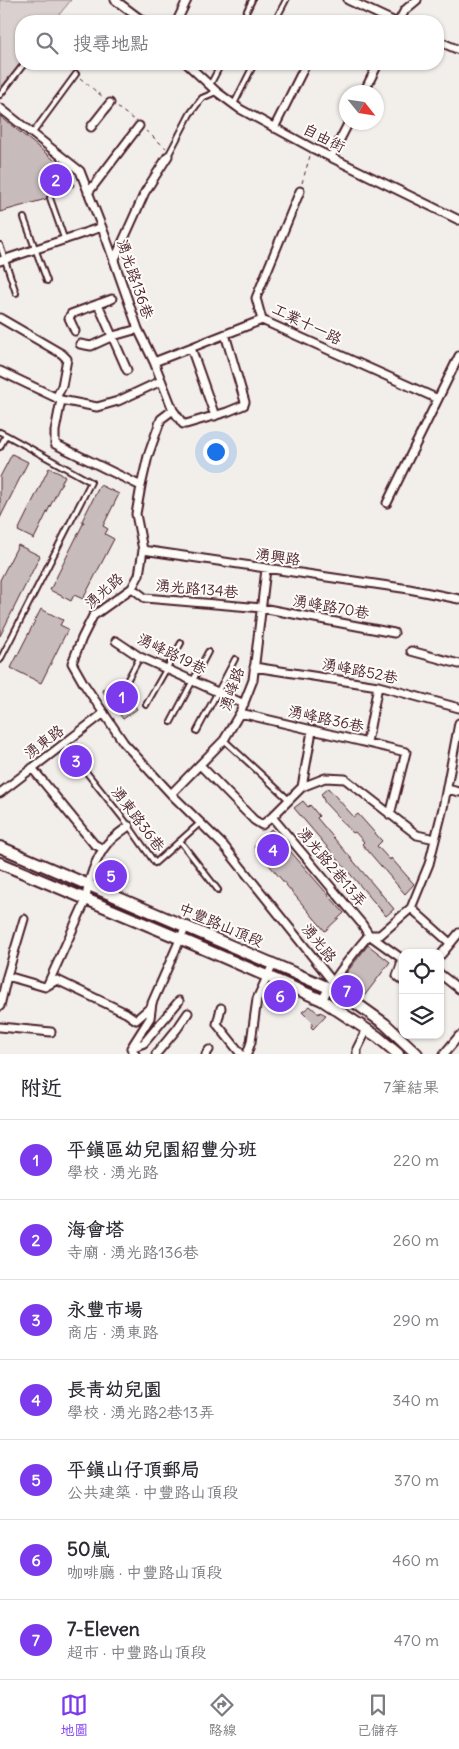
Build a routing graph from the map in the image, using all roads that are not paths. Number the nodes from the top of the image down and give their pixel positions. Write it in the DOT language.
graph roads {
  1 [pos="115,0"];
  2 [pos="187,0"];
  3 [pos="252,0"];
  4 [pos="286,0"];
  5 [pos="348,0"];
  6 [pos="417,0"];
  7 [pos="135,15"];
  8 [pos="180,15"];
  9 [pos="245,15"];
  10 [pos="278,15"];
  11 [pos="380,15"];
  12 [pos="402,15"];
  13 [pos="444,43"];
  14 [pos="459,50"];
  15 [pos="19,70"];
  16 [pos="194,70"];
  17 [pos="218,70"];
  18 [pos="251,70"];
  19 [pos="303,70"];
  20 [pos="375,70"];
  21 [pos="76,74"];
  22 [pos="210,85"];
  23 [pos="368,85"];
  24 [pos="217,92"];
  25 [pos="0,95"];
  26 [pos="110,103"];
  27 [pos="234,104"];
  28 [pos="0,108"];
  29 [pos="140,126"];
  30 [pos="91,127"];
  31 [pos="274,128"];
  32 [pos="345,130"];
  33 [pos="32,134"];
  34 [pos="168,156"];
  35 [pos="331,157"];
  36 [pos="300,191"];
  37 [pos="88,193"];
  38 [pos="50,198"];
  39 [pos="24,218"];
  40 [pos="459,220"];
  41 [pos="102,227"];
  42 [pos="65,241"];
  43 [pos="0,245"];
  44 [pos="35,250"];
  45 [pos="3,260"];
  46 [pos="114,262"];
  47 [pos="47,281"];
  48 [pos="16,293"];
  49 [pos="112,299"];
  50 [pos="98,304"];
  51 [pos="0,318"];
  52 [pos="262,320"];
  53 [pos="138,329"];
  54 [pos="75,331"];
  55 [pos="225,334"];
  56 [pos="114,336"];
  57 [pos="80,344"];
  58 [pos="191,348"];
  59 [pos="459,356"];
  60 [pos="154,362"];
  61 [pos="127,370"];
  62 [pos="0,371"];
  63 [pos="161,381"];
  64 [pos="59,399"];
  65 [pos="438,399"];
  66 [pos="173,410"];
  67 [pos="215,416"];
  68 [pos="0,432"];
  69 [pos="6,435"];
  70 [pos="0,447"];
  71 [pos="141,486"];
  72 [pos="387,503"];
  73 [pos="143,550"];
  74 [pos="266,569"];
  75 [pos="132,588"];
  76 [pos="459,599"];
  77 [pos="262,608"];
  78 [pos="394,633"];
  79 [pos="116,640"];
  80 [pos="181,643"];
  81 [pos="411,651"];
  82 [pos="208,652"];
  83 [pos="140,657"];
  84 [pos="235,659"];
  85 [pos="0,660"];
  86 [pos="459,664"];
  87 [pos="254,666"];
  88 [pos="167,669"];
  89 [pos="193,680"];
  90 [pos="378,686"];
  91 [pos="123,688"];
  92 [pos="219,692"];
  93 [pos="244,704"];
  94 [pos="146,705"];
  95 [pos="459,708"];
  96 [pos="104,713"];
  97 [pos="240,713"];
  98 [pos="171,722"];
  99 [pos="459,723"];
  100 [pos="312,730"];
  101 [pos="197,731"];
  102 [pos="224,740"];
  103 [pos="367,742"];
  104 [pos="64,744"];
  105 [pos="456,751"];
  106 [pos="200,765"];
  107 [pos="32,768"];
  108 [pos="302,786"];
  109 [pos="447,789"];
  110 [pos="0,792"];
  111 [pos="459,792"];
  112 [pos="171,794"];
  113 [pos="289,800"];
  114 [pos="390,815"];
  115 [pos="272,818"];
  116 [pos="200,822"];
  117 [pos="129,826"];
  118 [pos="435,839"];
  119 [pos="180,841"];
  120 [pos="3,848"];
  121 [pos="103,849"];
  122 [pos="0,862"];
  123 [pos="87,884"];
  124 [pos="218,890"];
  125 [pos="86,900"];
  126 [pos="411,908"];
  127 [pos="24,919"];
  128 [pos="186,926"];
  129 [pos="459,932"];
  130 [pos="369,935"];
  131 [pos="181,939"];
  132 [pos="450,943"];
  133 [pos="444,951"];
  134 [pos="399,957"];
  135 [pos="273,964"];
  136 [pos="7,976"];
  137 [pos="267,976"];
  138 [pos="444,977"];
  139 [pos="330,984"];
  140 [pos="47,986"];
  141 [pos="459,989"];
  142 [pos="322,1000"];
  143 [pos="179,1001"];
  144 [pos="0,1006"];
  145 [pos="151,1006"];
  146 [pos="221,1008"];
  147 [pos="188,1013"];
  148 [pos="0,1027"];
  149 [pos="367,1029"];
  150 [pos="51,1032"];
  151 [pos="459,1036"];
  152 [pos="133,1051"];
  153 [pos="156,1054"];
  154 [pos="241,1054"];
  155 [pos="247,1054"];
  156 [pos="357,1054"];
  157 [pos="398,1054"];
  158 [pos="417,1054"];
  159 [pos="444,1054"];
  1 -- 7 [label="street"];
  2 -- 8 [label="street"];
  3 -- 9 [label="lane"];
  4 -- 10 [label="lane"];
  5 -- 11 [label="street"];
  6 -- 12 [label="street"];
  13 -- 14 [label="street"];
  15 -- 25 [label="lane"];
  16 -- 22 [label="street, 自由街"];
  17 -- 22 [label="lane"];
  18 -- 27 [label="lane"];
  19 -- 31 [label="street"];
  20 -- 23 [label="street"];
  21 -- 33 [label="lane"];
  22 -- 24 [label="street, 自由街"];
  24 -- 27 [label="street, 自由街"];
  24 -- 34 [label="lane"];
  26 -- 30 [label="street"];
  27 -- 31 [label="street, 自由街"];
  28 -- 33 [label="street, 湧光路136巷"];
  29 -- 37 [label="street"];
  31 -- 35 [label="street, 自由街"];
  32 -- 35 [label="street"];
  33 -- 37 [label="street, 湧光路136巷"];
  34 -- 46 [label="street"];
  35 -- 40 [label="street, 自由街"];
  36 -- 52 [label="street, 工業十一路"];
  37 -- 41 [label="street, 湧光路136巷"];
  38 -- 42 [label="lane"];
  39 -- 44 [label="lane"];
  41 -- 42 [label="street"];
  41 -- 46 [label="street, 湧光路136巷"];
  42 -- 44 [label="street"];
  43 -- 45 [label="lane"];
  44 -- 45 [label="street"];
  44 -- 47 [label="lane"];
  45 -- 48 [label="lane"];
  46 -- 53 [label="street, 湧光路136巷"];
  49 -- 50 [label="street"];
  50 -- 54 [label="street"];
  50 -- 56 [label="street"];
  51 -- 64 [label="street"];
  52 -- 55 [label="street"];
  52 -- 65 [label="street, 工業十一路"];
  53 -- 56 [label="street"];
  53 -- 60 [label="street, 湧光路136巷"];
  55 -- 58 [label="street"];
  55 -- 67 [label="street"];
  56 -- 57 [label="street"];
  56 -- 61 [label="street"];
  58 -- 60 [label="street"];
  58 -- 67 [label="street"];
  59 -- 65 [label="street"];
  60 -- 63 [label="street, 湧光路136巷"];
  62 -- 64 [label="street"];
  63 -- 64 [label="street"];
  63 -- 66 [label="street, 湧光路136巷"];
  64 -- 71 [label="street"];
  65 -- 72 [label="street"];
  66 -- 67 [label="street"];
  66 -- 71 [label="street"];
  68 -- 69 [label="lane"];
  69 -- 70 [label="lane"];
  69 -- 85 [label="lane"];
  71 -- 73 [label="street, 湧光路"];
  73 -- 74 [label="street, 湧興路"];
  73 -- 75 [label="street, 湧光路"];
  74 -- 76 [label="street, 湧興路"];
  74 -- 77 [label="street, 湧峰路"];
  75 -- 77 [label="street, 湧光路134巷"];
  75 -- 96 [label="street, 湧光路"];
  77 -- 78 [label="street, 湧峰路70巷"];
  77 -- 87 [label="street, 湧峰路"];
  79 -- 83 [label="street, 湧峰路19巷"];
  80 -- 88 [label="lane"];
  81 -- 86 [label="street"];
  82 -- 89 [label="lane"];
  83 -- 88 [label="street, 湧峰路19巷"];
  83 -- 91 [label="lane"];
  84 -- 92 [label="lane"];
  87 -- 90 [label="street, 湧峰路52巷"];
  87 -- 93 [label="street, 湧峰路"];
  88 -- 89 [label="street, 湧峰路19巷"];
  88 -- 94 [label="lane"];
  89 -- 92 [label="street, 湧峰路19巷"];
  89 -- 98 [label="lane"];
  90 -- 95 [label="street, 湧峰路52巷"];
  90 -- 103 [label="street"];
  92 -- 93 [label="street, 湧峰路19巷"];
  92 -- 101 [label="lane"];
  93 -- 97 [label="street, 湧峰路"];
  96 -- 104 [label="street, 湧東路"];
  96 -- 112 [label="street, 湧光路"];
  97 -- 100 [label="street, 湧峰路36巷"];
  97 -- 102 [label="street, 湧峰路"];
  99 -- 105 [label="street"];
  100 -- 103 [label="street, 湧峰路36巷"];
  100 -- 108 [label="street"];
  102 -- 106 [label="street, 湧峰路"];
  102 -- 113 [label="lane"];
  103 -- 114 [label="street, 湧峰路36巷"];
  104 -- 107 [label="street, 湧東路"];
  104 -- 117 [label="lane, 湧東路36巷"];
  105 -- 109 [label="street"];
  106 -- 112 [label="street, 湧峰路"];
  106 -- 115 [label="street"];
  107 -- 110 [label="street, 湧東路"];
  107 -- 121 [label="street"];
  108 -- 113 [label="street"];
  108 -- 114 [label="street"];
  109 -- 111 [label="street"];
  109 -- 118 [label="street"];
  112 -- 116 [label="street, 湧光路"];
  113 -- 115 [label="street"];
  114 -- 118 [label="street"];
  115 -- 130 [label="street, 湧光路2巷13弄"];
  116 -- 119 [label="lane, 湧東路36巷"];
  116 -- 139 [label="street, 湧光路"];
  117 -- 119 [label="lane, 湧東路36巷"];
  117 -- 121 [label="street"];
  118 -- 126 [label="street"];
  119 -- 124 [label="lane"];
  120 -- 122 [label="street"];
  120 -- 123 [label="main road, 中豐路山頂段"];
  121 -- 123 [label="street"];
  122 -- 125 [label="main road, 中豐路山頂段"];
  123 -- 125 [label="street"];
  123 -- 128 [label="main road, 中豐路山頂段"];
  125 -- 131 [label="main road, 中豐路山頂段"];
  125 -- 140 [label="street"];
  126 -- 130 [label="street"];
  126 -- 132 [label="street"];
  127 -- 136 [label="street"];
  128 -- 131 [label="street"];
  128 -- 135 [label="main road, 中豐路山頂段"];
  129 -- 132 [label="street"];
  130 -- 134 [label="street, 湧光路2巷13弄"];
  130 -- 139 [label="street"];
  131 -- 137 [label="main road, 中豐路山頂段"];
  131 -- 145 [label="street"];
  132 -- 133 [label="street"];
  135 -- 137 [label="street"];
  135 -- 139 [label="main road, 中豐路山頂段"];
  136 -- 140 [label="street"];
  136 -- 144 [label="street"];
  137 -- 142 [label="main road, 中豐路山頂段"];
  137 -- 155 [label="street"];
  138 -- 141 [label="street"];
  139 -- 142 [label="street"];
  139 -- 158 [label="main road, 中豐路山頂段"];
  140 -- 145 [label="street"];
  142 -- 149 [label="main road, 中豐路山頂段"];
  143 -- 152 [label="street"];
  145 -- 152 [label="street"];
  146 -- 154 [label="street"];
  147 -- 153 [label="street"];
  148 -- 150 [label="street"];
  149 -- 156 [label="street"];
  149 -- 157 [label="main road, 中豐路山頂段"];
  151 -- 159 [label="street"];
}
